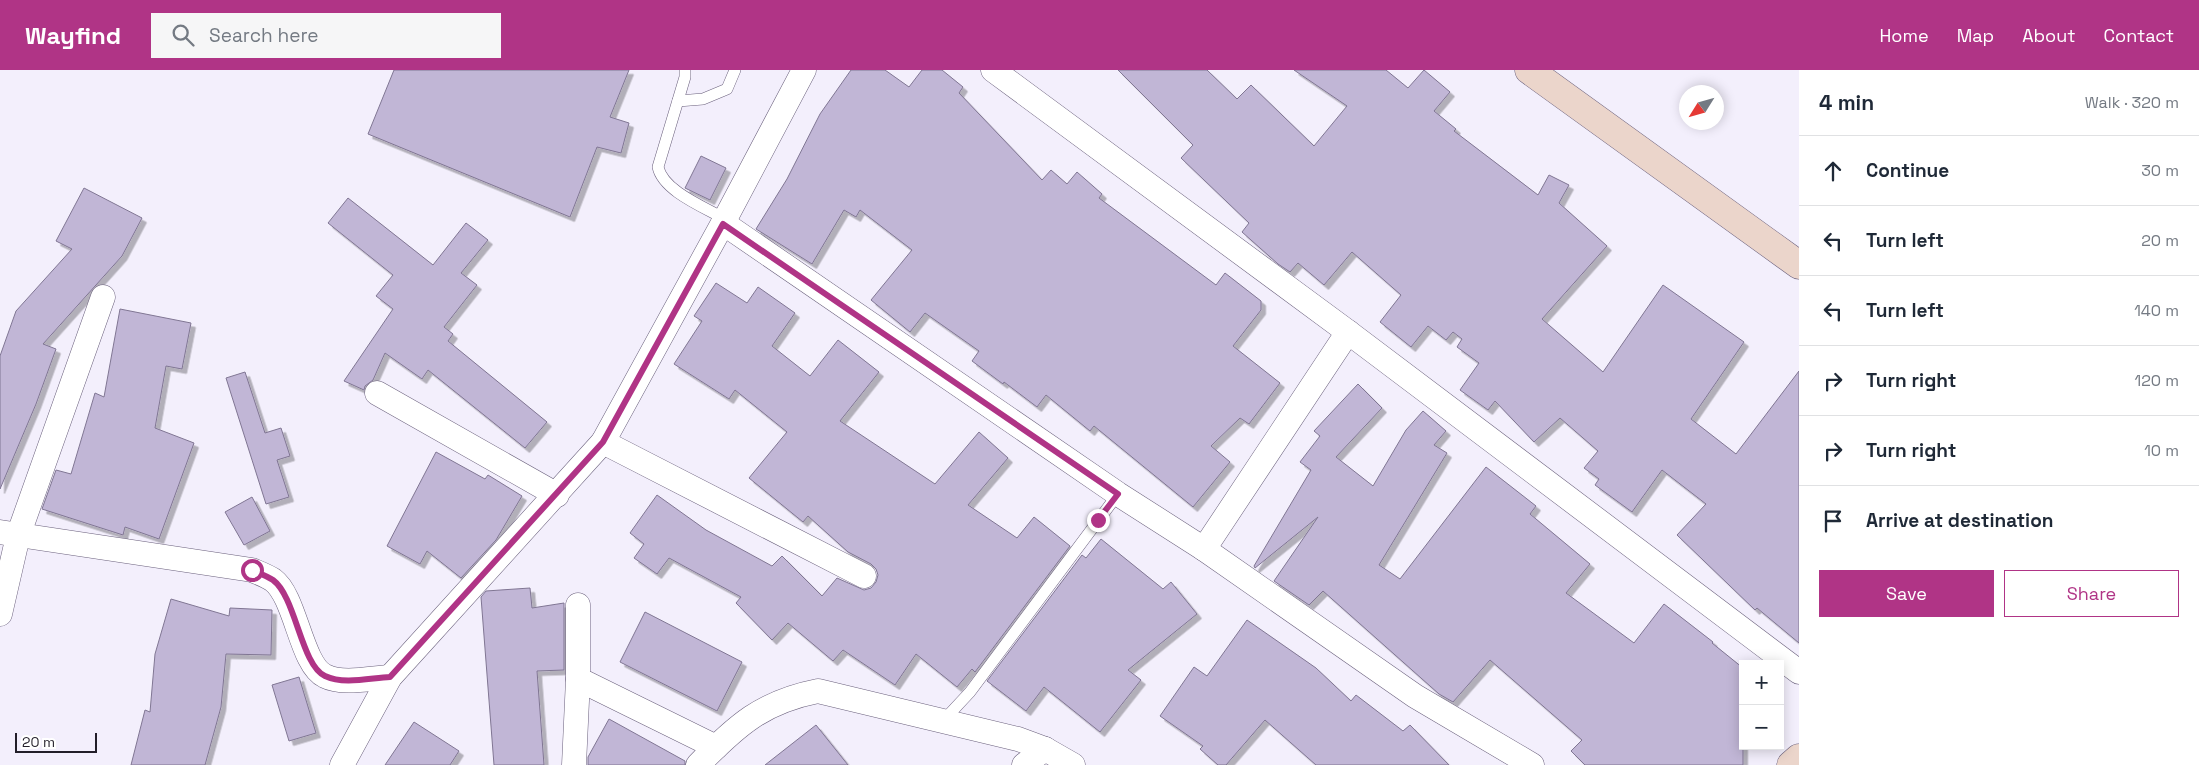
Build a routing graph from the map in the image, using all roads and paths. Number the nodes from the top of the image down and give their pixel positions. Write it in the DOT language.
graph roads {
  1 [pos="685,70"];
  2 [pos="735,70"];
  3 [pos="804,70"];
  4 [pos="993,70"];
  5 [pos="1529,70"];
  6 [pos="678,101"];
  7 [pos="724,221"];
  8 [pos="1799,265"];
  9 [pos="104,297"];
  10 [pos="1348,332"];
  11 [pos="378,393"];
  12 [pos="603,442"];
  13 [pos="1118,494"];
  14 [pos="557,495"];
  15 [pos="9,534"];
  16 [pos="1204,549"];
  17 [pos="864,576"];
  18 [pos="578,605"];
  19 [pos="0,614"];
  20 [pos="1799,672"];
  21 [pos="390,677"];
  22 [pos="578,679"];
  23 [pos="943,721"];
  24 [pos="716,747"];
  25 [pos="1045,749"];
  26 [pos="1799,758"];
  27 [pos="342,765"];
  28 [pos="574,765"];
  29 [pos="698,765"];
  30 [pos="1024,765"];
  31 [pos="1073,765"];
  32 [pos="1532,765"];
  33 [pos="1791,765"];
  1 -- 6 [label="lane"];
  2 -- 6 [label="lane"];
  3 -- 7 [label="street"];
  4 -- 10 [label="street"];
  5 -- 8 [label="main road"];
  6 -- 7 [label="lane"];
  7 -- 12 [label="street"];
  7 -- 13 [label="street"];
  9 -- 15 [label="street"];
  10 -- 16 [label="street"];
  10 -- 20 [label="street"];
  11 -- 14 [label="street"];
  12 -- 14 [label="street"];
  12 -- 17 [label="street"];
  13 -- 16 [label="street"];
  13 -- 23 [label="lane"];
  14 -- 21 [label="street"];
  15 -- 19 [label="street"];
  15 -- 21 [label="street"];
  16 -- 32 [label="street"];
  18 -- 22 [label="street"];
  21 -- 27 [label="street"];
  22 -- 24 [label="street"];
  22 -- 28 [label="street"];
  23 -- 24 [label="street"];
  23 -- 25 [label="street"];
  24 -- 29 [label="street"];
  25 -- 30 [label="street"];
  25 -- 31 [label="street"];
  26 -- 33 [label="main road"];
}
